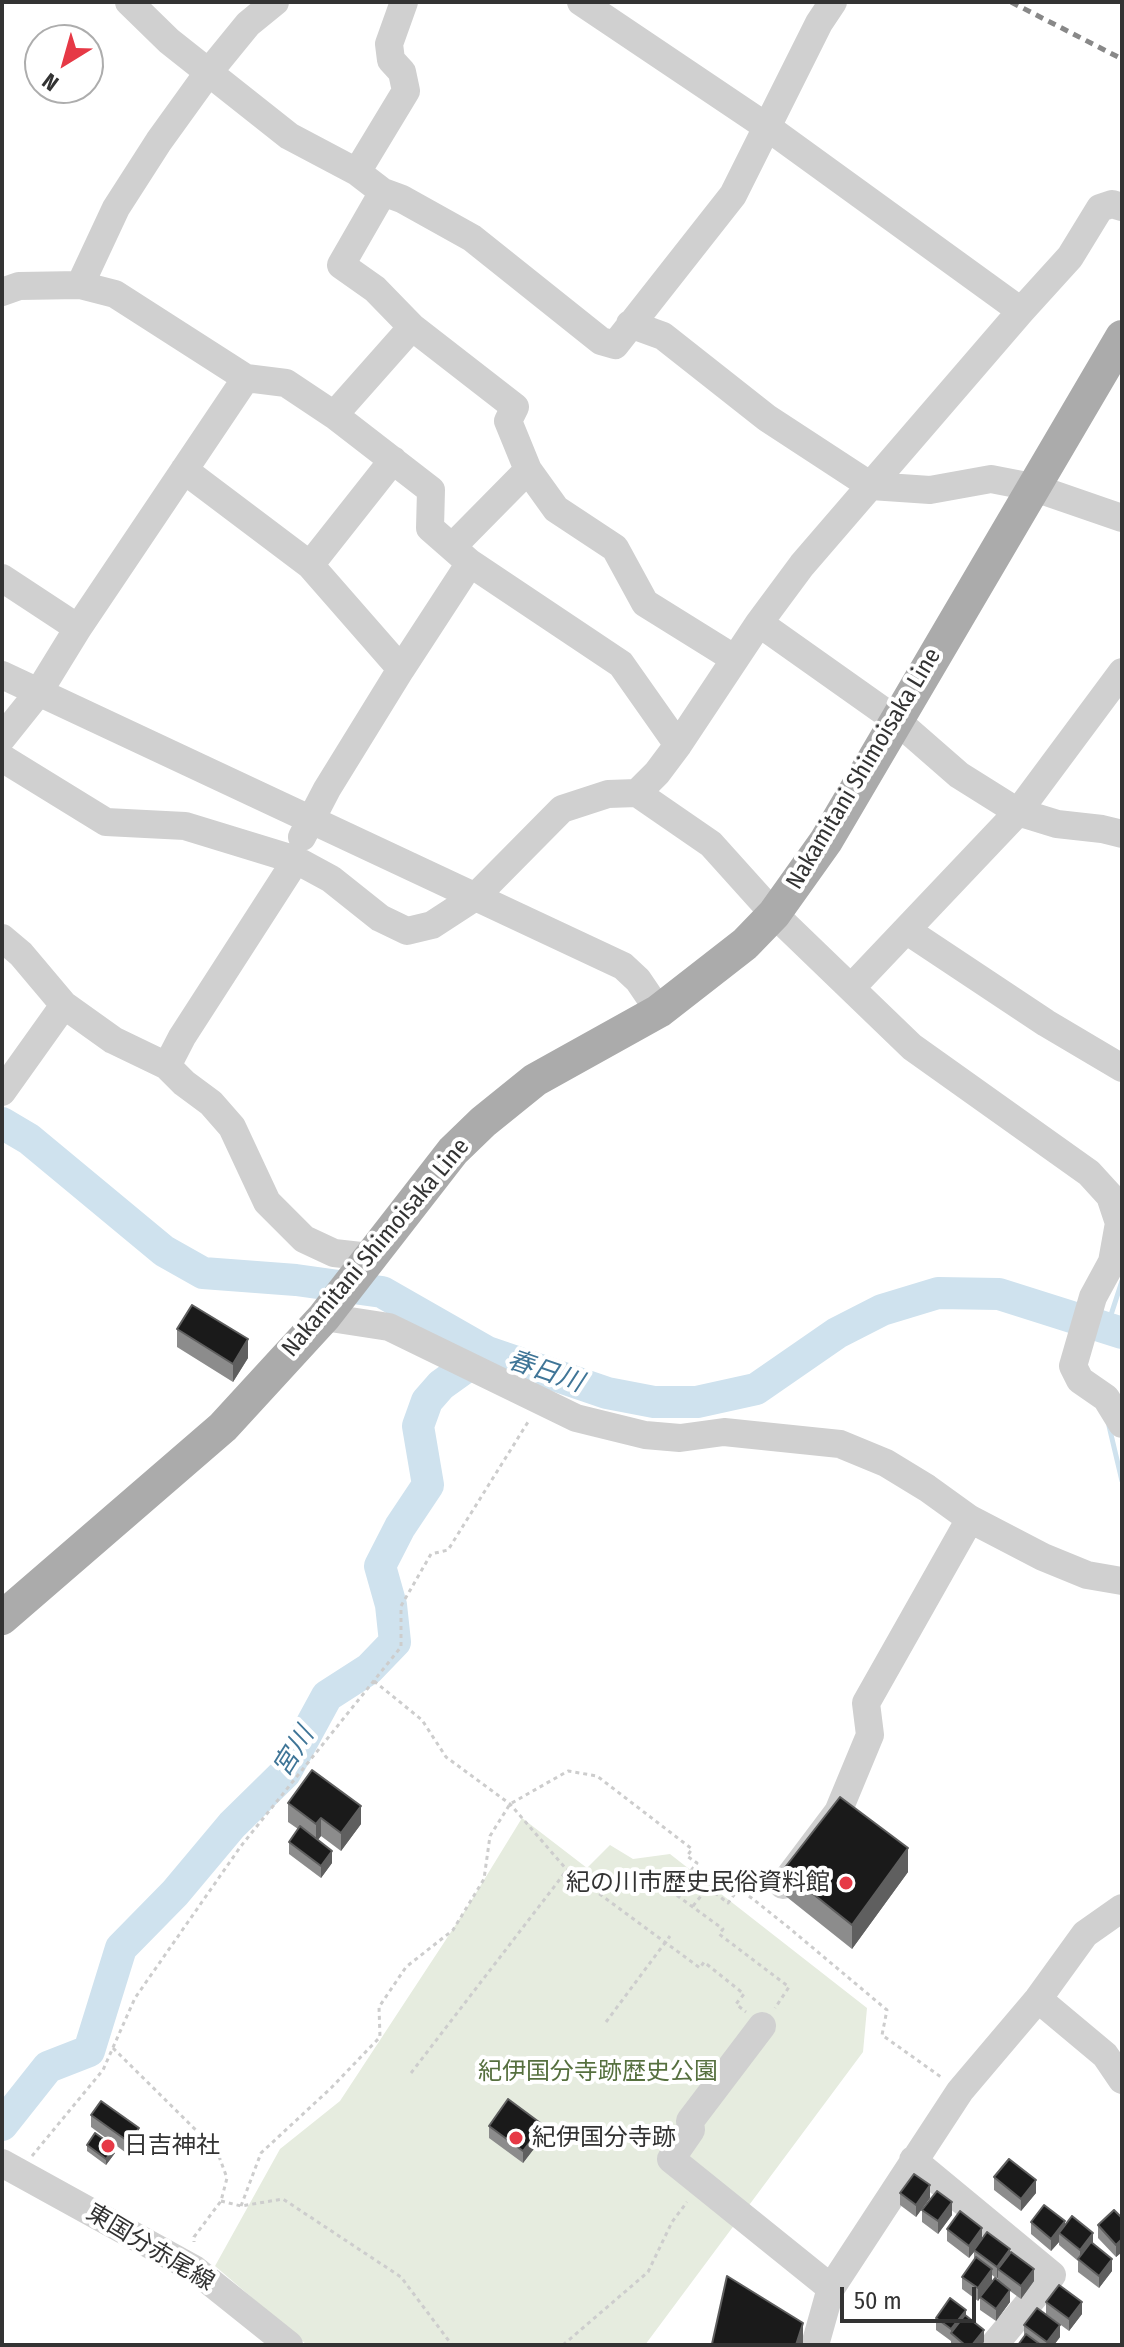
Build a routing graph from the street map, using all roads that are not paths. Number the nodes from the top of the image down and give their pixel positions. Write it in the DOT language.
graph roads {
  1 [pos="129,2"];
  2 [pos="275,2"];
  3 [pos="404,2"];
  4 [pos="581,2"];
  5 [pos="833,2"];
  6 [pos="208,73"];
  7 [pos="767,127"];
  8 [pos="357,172"];
  9 [pos="383,192"];
  10 [pos="1122,207"];
  11 [pos="80,285"];
  12 [pos="2,292"];
  13 [pos="1021,311"];
  14 [pos="630,324"];
  15 [pos="412,327"];
  16 [pos="1122,337"];
  17 [pos="246,378"];
  18 [pos="334,415"];
  19 [pos="393,460"];
  20 [pos="184,470"];
  21 [pos="528,470"];
  22 [pos="871,486"];
  23 [pos="1032,487"];
  24 [pos="1122,518"];
  25 [pos="461,555"];
  26 [pos="310,565"];
  27 [pos="2,578"];
  28 [pos="759,623"];
  29 [pos="78,628"];
  30 [pos="735,659"];
  31 [pos="401,669"];
  32 [pos="1122,672"];
  33 [pos="2,675"];
  34 [pos="38,693"];
  35 [pos="896,720"];
  36 [pos="2,738"];
  37 [pos="678,745"];
  38 [pos="2,758"];
  39 [pos="637,793"];
  40 [pos="1018,812"];
  41 [pos="312,821"];
  42 [pos="1122,834"];
  43 [pos="293,859"];
  44 [pos="475,897"];
  45 [pos="774,914"];
  46 [pos="906,930"];
  47 [pos="2,938"];
  48 [pos="851,988"];
  49 [pos="64,1005"];
  50 [pos="659,1011"];
  51 [pos="167,1066"];
  52 [pos="1122,1068"];
  53 [pos="2,1092"];
  54 [pos="368,1259"];
  55 [pos="328,1311"];
  56 [pos="1122,1424"];
  57 [pos="970,1519"];
  58 [pos="1122,1581"];
  59 [pos="2,1618"];
  60 [pos="783,1885"];
  61 [pos="1122,1908"];
  62 [pos="1038,1999"];
  63 [pos="762,2026"];
  64 [pos="1122,2080"];
  65 [pos="913,2160"];
  66 [pos="8,2169"];
  67 [pos="831,2288"];
  68 [pos="289,2345"];
  69 [pos="815,2345"];
  70 [pos="994,2345"];
  1 -- 6 [label="street"];
  2 -- 6 [label="street"];
  3 -- 8 [label="street"];
  4 -- 7 [label="street"];
  5 -- 7 [label="street"];
  6 -- 8 [label="street"];
  6 -- 11 [label="street"];
  7 -- 13 [label="street"];
  7 -- 14 [label="street"];
  8 -- 9 [label="street"];
  9 -- 14 [label="street"];
  9 -- 15 [label="street"];
  10 -- 13 [label="street"];
  11 -- 12 [label="street"];
  11 -- 17 [label="street"];
  13 -- 22 [label="street"];
  14 -- 22 [label="street"];
  15 -- 18 [label="street"];
  15 -- 21 [label="street"];
  16 -- 23 [label="main road, Nakamitani Shimoisaka Line"];
  17 -- 18 [label="street"];
  17 -- 20 [label="street"];
  18 -- 19 [label="street"];
  19 -- 25 [label="street"];
  19 -- 26 [label="street"];
  20 -- 26 [label="street"];
  20 -- 29 [label="street"];
  21 -- 25 [label="street"];
  21 -- 30 [label="street"];
  22 -- 23 [label="street"];
  22 -- 28 [label="street"];
  23 -- 24 [label="street"];
  23 -- 35 [label="main road, Nakamitani Shimoisaka Line"];
  25 -- 31 [label="street"];
  25 -- 37 [label="street"];
  26 -- 31 [label="street"];
  27 -- 29 [label="street"];
  28 -- 30 [label="street"];
  28 -- 35 [label="street"];
  29 -- 34 [label="street"];
  30 -- 37 [label="street"];
  31 -- 41 [label="street"];
  32 -- 40 [label="street"];
  33 -- 34 [label="street"];
  34 -- 36 [label="street"];
  34 -- 41 [label="street"];
  35 -- 40 [label="street"];
  35 -- 45 [label="main road, Nakamitani Shimoisaka Line"];
  37 -- 39 [label="street"];
  38 -- 43 [label="street"];
  39 -- 44 [label="street"];
  39 -- 45 [label="street"];
  40 -- 42 [label="street"];
  40 -- 46 [label="street"];
  41 -- 43 [label="street"];
  41 -- 44 [label="street"];
  43 -- 44 [label="street"];
  43 -- 51 [label="street"];
  44 -- 50 [label="street"];
  45 -- 48 [label="street"];
  45 -- 50 [label="main road, Nakamitani Shimoisaka Line"];
  46 -- 48 [label="street"];
  46 -- 52 [label="street"];
  47 -- 49 [label="street"];
  48 -- 56 [label="street"];
  49 -- 51 [label="street"];
  49 -- 53 [label="street"];
  50 -- 54 [label="main road, Nakamitani Shimoisaka Line"];
  51 -- 54 [label="street"];
  54 -- 55 [label="main road, Nakamitani Shimoisaka Line"];
  55 -- 57 [label="street"];
  55 -- 59 [label="main road, Nakamitani Shimoisaka Line"];
  57 -- 58 [label="street"];
  57 -- 60 [label="street"];
  61 -- 62 [label="street"];
  62 -- 64 [label="street"];
  62 -- 65 [label="street"];
  63 -- 67 [label="street"];
  65 -- 67 [label="street"];
  65 -- 70 [label="street"];
  66 -- 68 [label="street, 東国分赤尾線"];
  67 -- 69 [label="street"];
}
